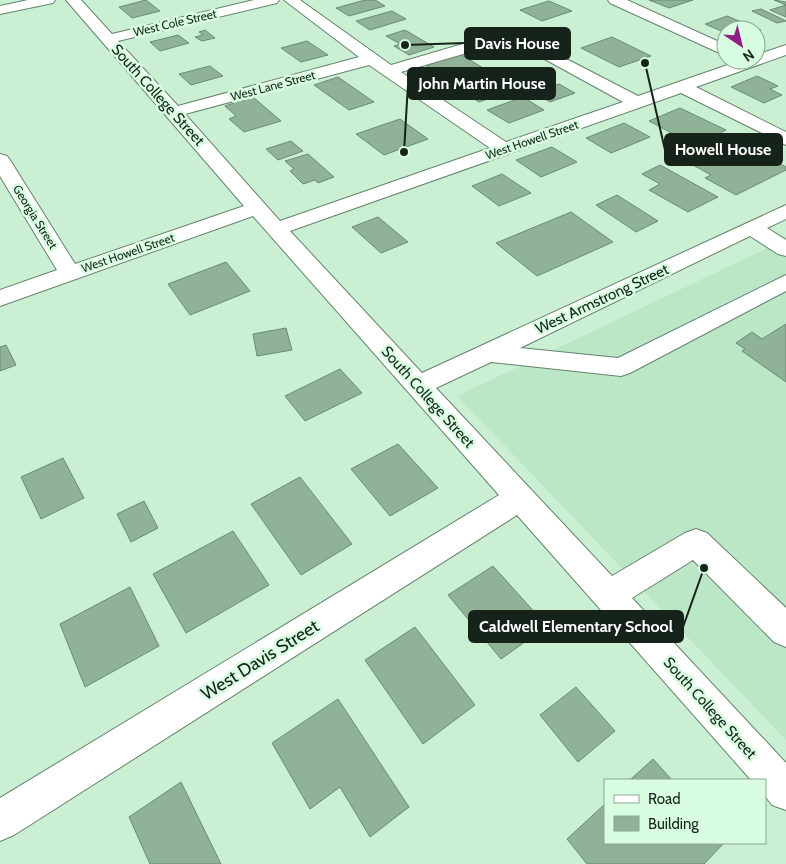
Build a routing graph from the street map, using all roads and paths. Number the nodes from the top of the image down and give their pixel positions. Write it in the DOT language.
graph roads {
  1 [pos="48,0"];
  2 [pos="73,0"];
  3 [pos="272,0"];
  4 [pos="291,0"];
  5 [pos="616,0"];
  6 [pos="0,10"];
  7 [pos="108,38"];
  8 [pos="716,46"];
  9 [pos="786,50"];
  10 [pos="766,56"];
  11 [pos="371,59"];
  12 [pos="728,70"];
  13 [pos="388,71"];
  14 [pos="683,87"];
  15 [pos="638,103"];
  16 [pos="174,112"];
  17 [pos="786,139"];
  18 [pos="504,150"];
  19 [pos="0,160"];
  20 [pos="257,208"];
  21 [pos="786,211"];
  22 [pos="751,228"];
  23 [pos="277,230"];
  24 [pos="786,249"];
  25 [pos="70,273"];
  26 [pos="786,282"];
  27 [pos="0,298"];
  28 [pos="488,353"];
  29 [pos="418,386"];
  30 [pos="519,498"];
  31 [pos="608,596"];
  32 [pos="786,631"];
  33 [pos="786,791"];
  34 [pos="0,821"];
  1 -- 6 [label="street"];
  2 -- 7 [label="street, South College Street"];
  3 -- 7 [label="street, West Cole Street"];
  4 -- 11 [label="street"];
  5 -- 8 [label="street"];
  7 -- 16 [label="street, South College Street"];
  9 -- 10 [label="street, West Howell Street"];
  11 -- 13 [label="street"];
  11 -- 16 [label="street, West Lane Street"];
  12 -- 14 [label="street, West Howell Street"];
  13 -- 15 [label="street"];
  13 -- 18 [label="street"];
  14 -- 15 [label="street, West Howell Street"];
  14 -- 17 [label="street"];
  15 -- 18 [label="street, West Howell Street"];
  16 -- 20 [label="street, South College Street"];
  18 -- 23 [label="street, West Howell Street"];
  19 -- 25 [label="street, Georgia Street"];
  20 -- 23 [label="street, South College Street"];
  20 -- 25 [label="street, West Howell Street"];
  21 -- 22 [label="street, West Armstrong Street"];
  22 -- 24 [label="street"];
  22 -- 28 [label="street, West Armstrong Street"];
  23 -- 29 [label="street, South College Street"];
  25 -- 27 [label="street, West Howell Street"];
  26 -- 28 [label="street"];
  28 -- 29 [label="street, West Armstrong Street"];
  29 -- 30 [label="street, South College Street"];
  30 -- 31 [label="street, South College Street"];
  30 -- 34 [label="street, West Davis Street"];
  31 -- 32 [label="street"];
  31 -- 33 [label="street, South College Street"];
}
